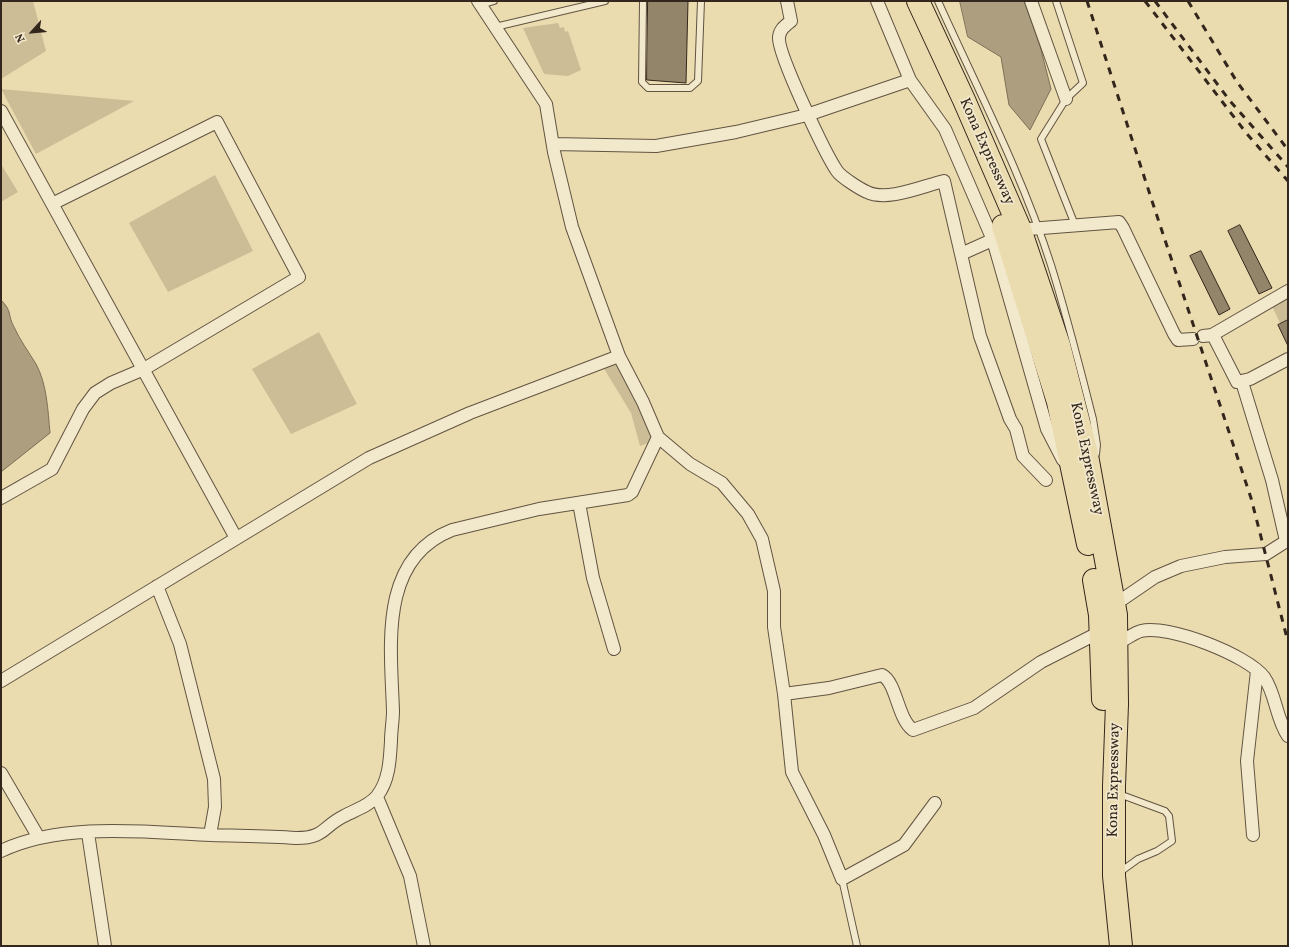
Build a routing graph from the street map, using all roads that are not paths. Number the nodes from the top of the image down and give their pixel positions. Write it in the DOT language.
graph roads {
  1 [pos="494,1"];
  2 [pos="605,1"];
  3 [pos="643,1"];
  4 [pos="701,1"];
  5 [pos="787,1"];
  6 [pos="877,1"];
  7 [pos="903,1"];
  8 [pos="918,1"];
  9 [pos="938,1"];
  10 [pos="1031,1"];
  11 [pos="1056,1"];
  12 [pos="479,3"];
  13 [pos="495,27"];
  14 [pos="910,80"];
  15 [pos="1066,99"];
  16 [pos="1,111"];
  17 [pos="807,115"];
  18 [pos="553,144"];
  19 [pos="52,204"];
  20 [pos="1075,225"];
  21 [pos="1014,232"];
  22 [pos="961,254"];
  23 [pos="1288,291"];
  24 [pos="1203,337"];
  25 [pos="619,356"];
  26 [pos="1288,359"];
  27 [pos="144,369"];
  28 [pos="1242,382"];
  29 [pos="658,437"];
  30 [pos="1046,480"];
  31 [pos="1084,483"];
  32 [pos="1,498"];
  33 [pos="579,504"];
  34 [pos="236,538"];
  35 [pos="1287,540"];
  36 [pos="157,586"];
  37 [pos="1109,622"];
  38 [pos="614,648"];
  39 [pos="1257,671"];
  40 [pos="1,681"];
  41 [pos="784,694"];
  42 [pos="1288,736"];
  43 [pos="1,773"];
  44 [pos="377,797"];
  45 [pos="1109,802"];
  46 [pos="935,803"];
  47 [pos="88,833"];
  48 [pos="210,835"];
  49 [pos="1253,835"];
  50 [pos="39,838"];
  51 [pos="1,851"];
  52 [pos="1114,876"];
  53 [pos="842,878"];
  54 [pos="104,946"];
  55 [pos="424,946"];
  56 [pos="857,946"];
  57 [pos="1106,946"];
  58 [pos="1120,946"];
  1 -- 12 [label="lane"];
  2 -- 13 [label="lane"];
  3 -- 4 [label="lane"];
  5 -- 17 [label="street"];
  6 -- 14 [label="street"];
  7 -- 21 [label="highway, Kona Expressway"];
  8 -- 21 [label="highway, Kona Expressway"];
  9 -- 21 [label="lane"];
  10 -- 15 [label="street"];
  11 -- 15 [label="lane"];
  12 -- 13 [label="street"];
  13 -- 18 [label="street"];
  14 -- 17 [label="street"];
  14 -- 21 [label="street"];
  15 -- 20 [label="lane"];
  16 -- 19 [label="street"];
  17 -- 18 [label="street"];
  17 -- 22 [label="street"];
  18 -- 25 [label="street"];
  19 -- 27 [label="street"];
  19 -- 27 [label="street"];
  20 -- 21 [label="street"];
  20 -- 24 [label="street"];
  21 -- 22 [label="street"];
  21 -- 31 [label="highway, Kona Expressway"];
  21 -- 31 [label="lane"];
  22 -- 30 [label="street"];
  23 -- 24 [label="street"];
  24 -- 28 [label="street"];
  25 -- 29 [label="street"];
  25 -- 34 [label="street"];
  26 -- 28 [label="street"];
  27 -- 32 [label="street"];
  27 -- 34 [label="street"];
  28 -- 35 [label="street"];
  29 -- 33 [label="street"];
  29 -- 41 [label="street"];
  31 -- 37 [label="highway, Kona Expressway"];
  33 -- 38 [label="street"];
  33 -- 44 [label="street"];
  34 -- 36 [label="street"];
  35 -- 37 [label="street"];
  36 -- 40 [label="street"];
  36 -- 48 [label="street"];
  37 -- 39 [label="street"];
  37 -- 41 [label="street"];
  37 -- 45 [label="highway, Kona Expressway"];
  39 -- 42 [label="street"];
  39 -- 49 [label="street"];
  41 -- 53 [label="street"];
  43 -- 50 [label="street"];
  44 -- 48 [label="street"];
  44 -- 55 [label="street"];
  45 -- 52 [label="highway, Kona Expressway"];
  45 -- 52 [label="lane"];
  45 -- 57 [label="highway, Kona Expressway"];
  46 -- 53 [label="street"];
  47 -- 48 [label="street"];
  47 -- 50 [label="street"];
  47 -- 54 [label="street"];
  50 -- 51 [label="street"];
  52 -- 58 [label="highway, Kona Expressway"];
  53 -- 56 [label="lane"];
}
